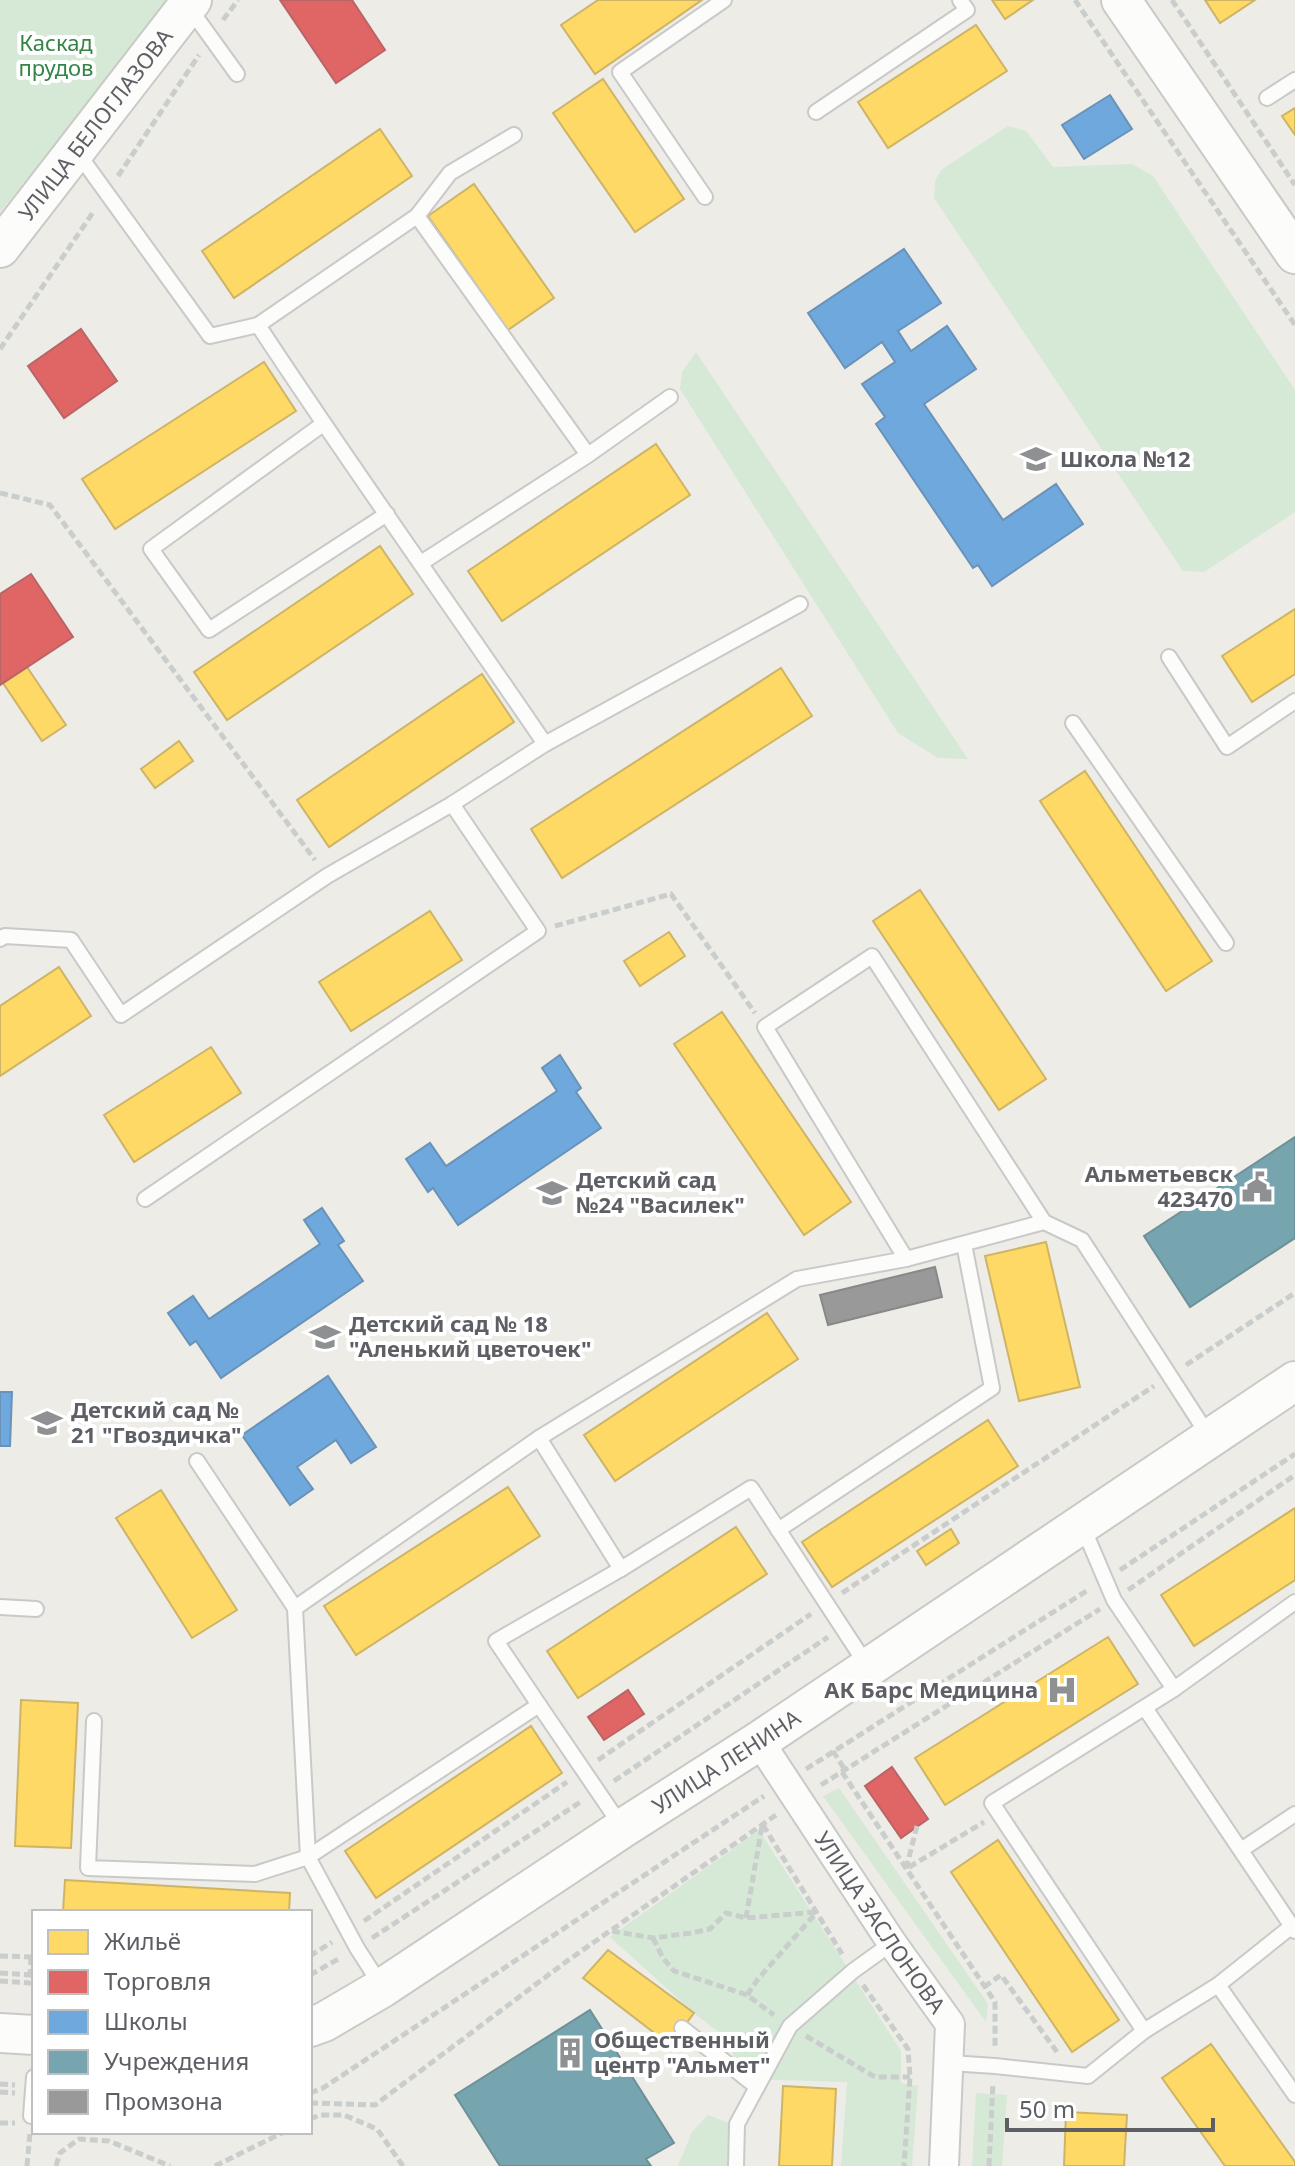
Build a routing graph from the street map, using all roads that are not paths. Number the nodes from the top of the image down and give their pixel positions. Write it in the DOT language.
graph roads {
  1 [pos="724,0"];
  2 [pos="960,0"];
  3 [pos="1121,0"];
  4 [pos="190,3"];
  5 [pos="237,74"];
  6 [pos="1295,80"];
  7 [pos="1267,98"];
  8 [pos="816,112"];
  9 [pos="514,135"];
  10 [pos="76,151"];
  11 [pos="705,197"];
  12 [pos="417,216"];
  13 [pos="0,248"];
  14 [pos="1295,254"];
  15 [pos="258,325"];
  16 [pos="670,397"];
  17 [pos="323,424"];
  18 [pos="588,455"];
  19 [pos="387,514"];
  20 [pos="421,563"];
  21 [pos="800,604"];
  22 [pos="1169,657"];
  23 [pos="1295,701"];
  24 [pos="1073,723"];
  25 [pos="545,744"];
  26 [pos="452,804"];
  27 [pos="0,939"];
  28 [pos="1226,943"];
  29 [pos="145,1199"];
  30 [pos="1044,1222"];
  31 [pos="964,1244"];
  32 [pos="906,1259"];
  33 [pos="1295,1381"];
  34 [pos="539,1438"];
  35 [pos="1210,1438"];
  36 [pos="197,1461"];
  37 [pos="1081,1524"];
  38 [pos="778,1530"];
  39 [pos="621,1569"];
  40 [pos="1295,1602"];
  41 [pos="0,1607"];
  42 [pos="295,1608"];
  43 [pos="36,1609"];
  44 [pos="868,1667"];
  45 [pos="1174,1689"];
  46 [pos="539,1705"];
  47 [pos="1145,1708"];
  48 [pos="94,1721"];
  49 [pos="759,1741"];
  50 [pos="1295,1814"];
  51 [pos="623,1828"];
  52 [pos="1241,1850"];
  53 [pos="308,1857"];
  54 [pos="1294,1928"];
  55 [pos="892,1943"];
  56 [pos="1218,1985"];
  57 [pos="382,1988"];
  58 [pos="312,2026"];
  59 [pos="682,2028"];
  60 [pos="1144,2031"];
  61 [pos="0,2033"];
  62 [pos="32,2035"];
  63 [pos="950,2063"];
  64 [pos="757,2087"];
  65 [pos="1295,2095"];
  66 [pos="32,2103"];
  67 [pos="31,2116"];
  68 [pos="736,2166"];
  69 [pos="944,2166"];
  1 -- 11 [label="lane"];
  2 -- 8 [label="lane"];
  3 -- 14 [label="main road"];
  4 -- 5 [label="lane"];
  4 -- 10 [label="main road, УЛИЦА БЕЛОГЛАЗОВА"];
  6 -- 7 [label="lane"];
  9 -- 12 [label="lane"];
  10 -- 13 [label="main road, УЛИЦА БЕЛОГЛАЗОВА"];
  10 -- 15 [label="lane"];
  12 -- 15 [label="lane"];
  12 -- 18 [label="lane"];
  15 -- 17 [label="lane"];
  16 -- 18 [label="lane"];
  17 -- 19 [label="lane"];
  17 -- 19 [label="lane"];
  18 -- 20 [label="lane"];
  19 -- 20 [label="lane"];
  20 -- 25 [label="lane"];
  21 -- 25 [label="lane"];
  22 -- 23 [label="lane"];
  24 -- 28 [label="lane"];
  25 -- 26 [label="lane"];
  26 -- 27 [label="lane"];
  26 -- 29 [label="lane"];
  30 -- 31 [label="lane"];
  30 -- 32 [label="lane"];
  30 -- 35 [label="lane"];
  31 -- 32 [label="lane"];
  31 -- 38 [label="lane"];
  32 -- 34 [label="lane"];
  33 -- 35 [label="main road, УЛИЦА ЛЕНИНА"];
  34 -- 39 [label="lane"];
  34 -- 42 [label="lane"];
  35 -- 37 [label="main road, УЛИЦА ЛЕНИНА"];
  36 -- 42 [label="lane"];
  37 -- 44 [label="main road, УЛИЦА ЛЕНИНА"];
  37 -- 45 [label="lane"];
  38 -- 39 [label="lane"];
  38 -- 44 [label="lane"];
  39 -- 46 [label="lane"];
  40 -- 45 [label="lane"];
  41 -- 43 [label="lane"];
  42 -- 53 [label="lane"];
  44 -- 49 [label="main road, УЛИЦА ЛЕНИНА"];
  45 -- 47 [label="lane"];
  46 -- 51 [label="lane"];
  46 -- 53 [label="lane"];
  47 -- 52 [label="lane"];
  47 -- 60 [label="lane"];
  48 -- 53 [label="lane"];
  49 -- 51 [label="main road, УЛИЦА ЛЕНИНА"];
  49 -- 55 [label="street, УЛИЦА ЗАСЛОНОВА"];
  50 -- 52 [label="lane"];
  51 -- 57 [label="main road, УЛИЦА ЛЕНИНА"];
  52 -- 54 [label="lane"];
  53 -- 57 [label="lane"];
  54 -- 56 [label="lane"];
  55 -- 63 [label="street, УЛИЦА ЗАСЛОНОВА"];
  55 -- 64 [label="lane"];
  56 -- 60 [label="lane"];
  56 -- 65 [label="lane"];
  57 -- 58 [label="main road, УЛИЦА ЛЕНИНА"];
  59 -- 64 [label="lane"];
  60 -- 63 [label="lane"];
  61 -- 62 [label="main road"];
  63 -- 69 [label="street, УЛИЦА ЗАСЛОНОВА"];
  64 -- 68 [label="lane"];
  66 -- 67 [label="lane"];
}
